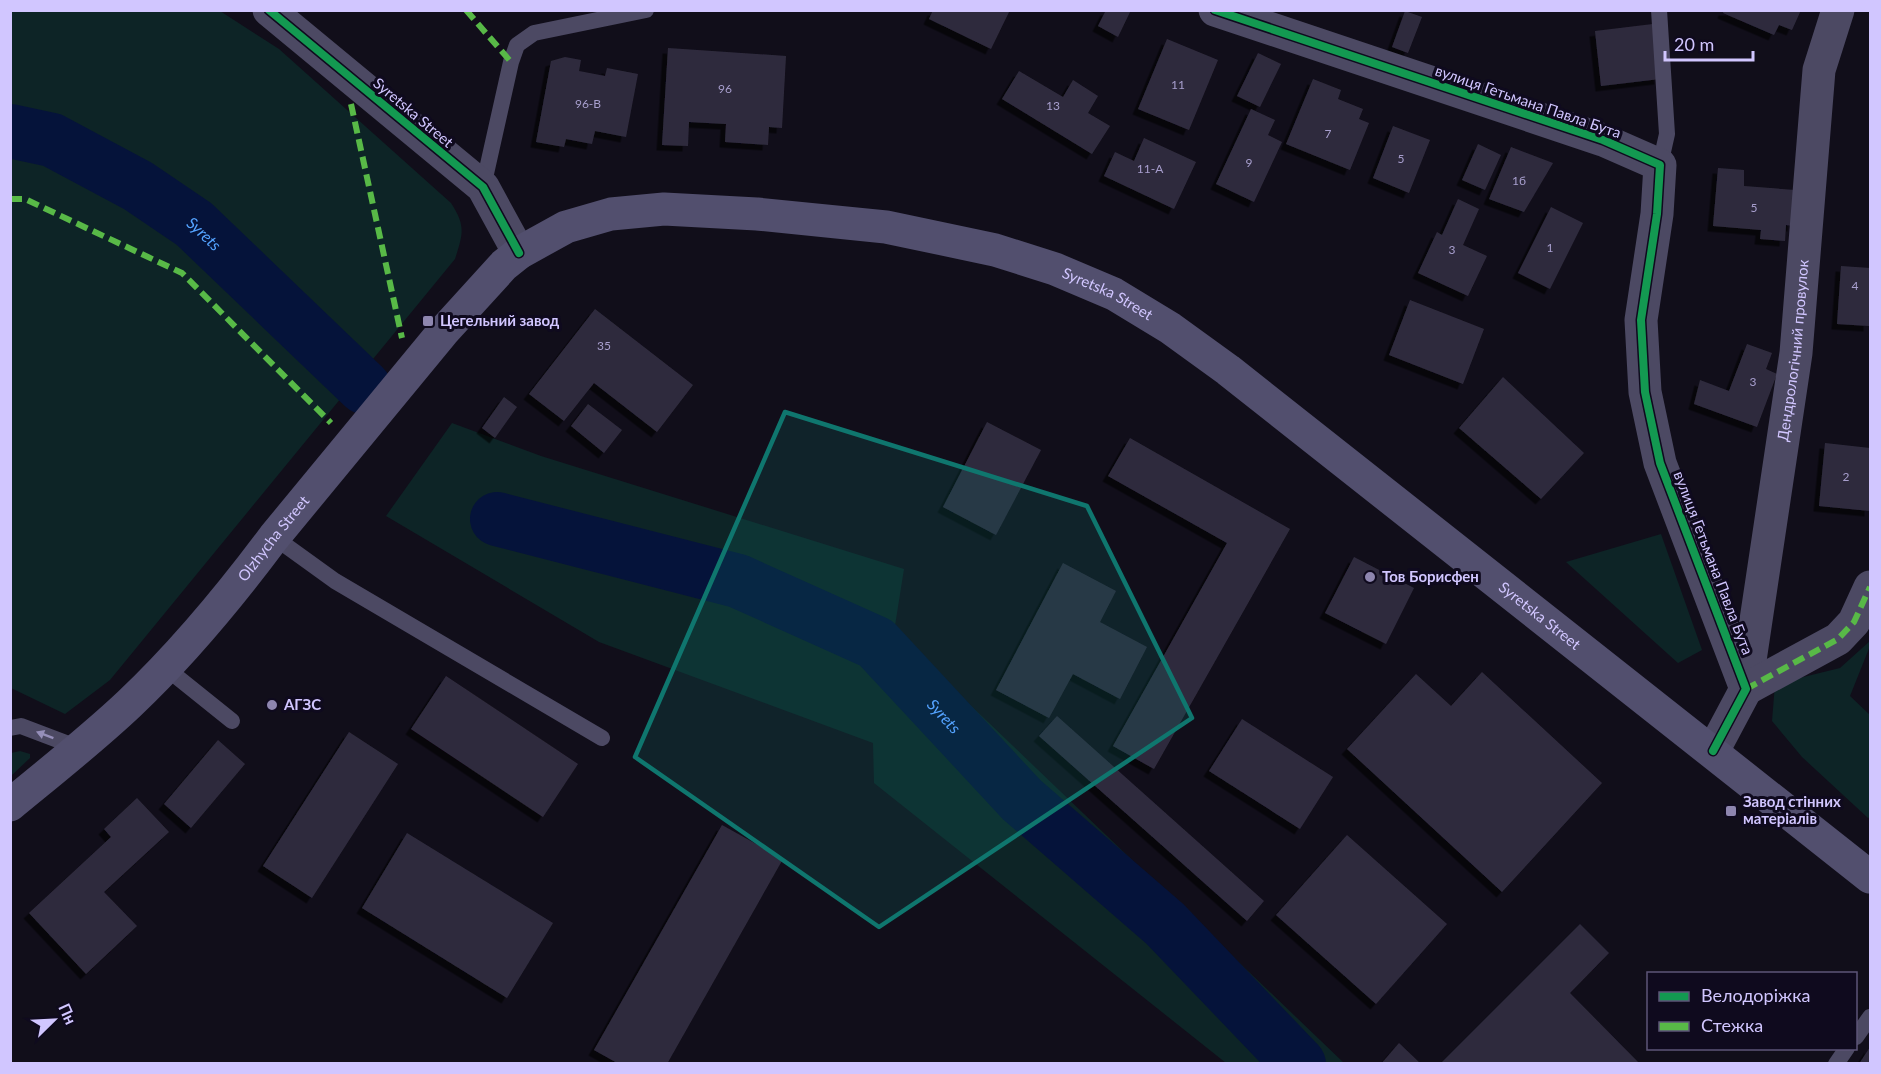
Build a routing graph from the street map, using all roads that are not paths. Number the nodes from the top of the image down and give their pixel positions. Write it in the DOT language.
graph roads {
  1 [pos="269,10"];
  2 [pos="646,10"];
  3 [pos="1659,10"];
  4 [pos="1838,10"];
  5 [pos="1236,14"];
  6 [pos="1659,165"];
  7 [pos="483,187"];
  8 [pos="519,253"];
  9 [pos="274,537"];
  10 [pos="1870,587"];
  11 [pos="166,668"];
  12 [pos="1746,689"];
  13 [pos="232,721"];
  14 [pos="10,728"];
  15 [pos="602,738"];
  16 [pos="79,748"];
  17 [pos="1713,751"];
  18 [pos="10,805"];
  19 [pos="1870,877"];
  20 [pos="1870,1017"];
  21 [pos="1857,1036"];
  22 [pos="1846,1050"];
  23 [pos="1836,1064"];
  1 -- 7 [label="street, Syretska Street"];
  2 -- 7 [label="lane"];
  3 -- 6 [label="lane"];
  4 -- 12 [label="street, Дендрологічний провулок"];
  5 -- 6 [label="street, вулиця Гетьмана Павла Бута"];
  6 -- 12 [label="street, вулиця Гетьмана Павла Бута"];
  7 -- 8 [label="street, Syretska Street"];
  8 -- 9 [label="main road, Olzhycha Street"];
  8 -- 17 [label="main road, Syretska Street"];
  9 -- 11 [label="main road, Olzhycha Street"];
  9 -- 15 [label="lane"];
  10 -- 12 [label="street"];
  11 -- 13 [label="lane"];
  11 -- 16 [label="main road, Olzhycha Street"];
  12 -- 17 [label="street"];
  16 -- 14 [label="lane, one-way"];
  16 -- 18 [label="main road, Olzhycha Street"];
  17 -- 19 [label="main road, Syretska Street"];
  20 -- 21 [label="lane"];
  22 -- 23 [label="lane"];
}
